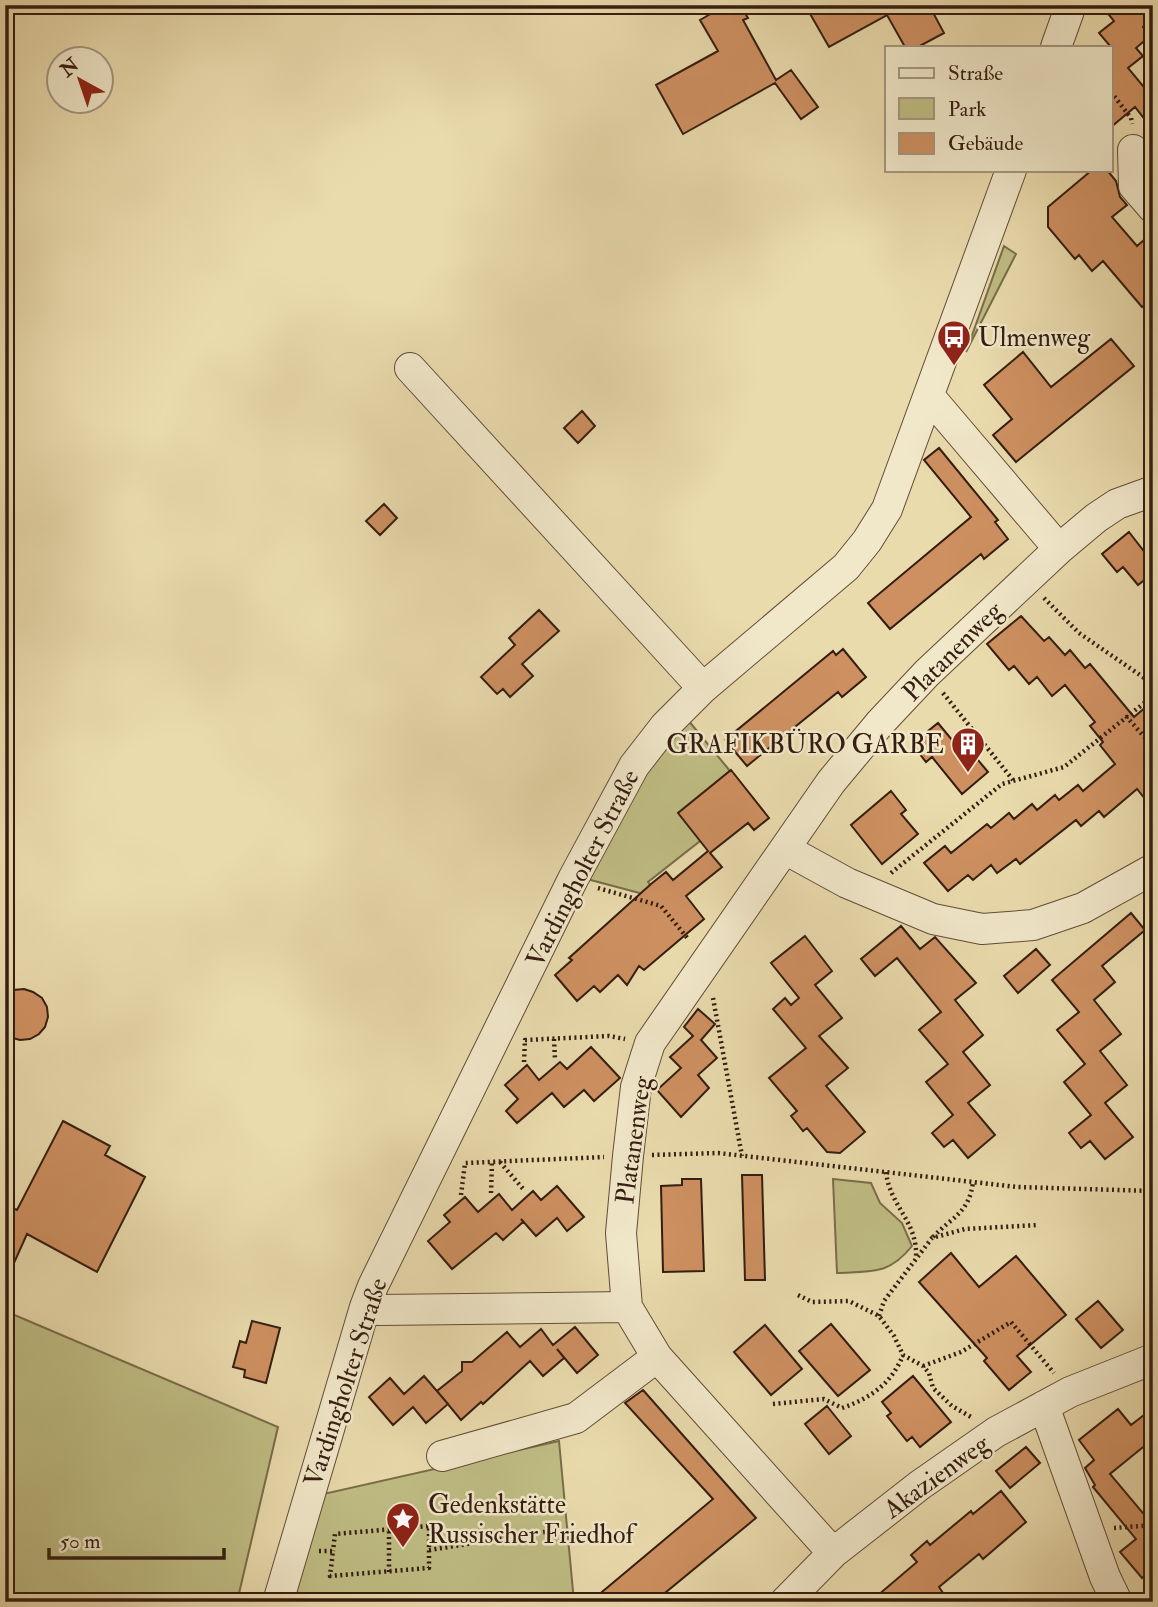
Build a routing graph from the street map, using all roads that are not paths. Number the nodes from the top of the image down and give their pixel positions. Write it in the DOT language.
graph roads {
  1 [pos="1071,5"];
  2 [pos="1056,46"];
  3 [pos="1133,150"];
  4 [pos="1010,172"];
  5 [pos="1153,208"];
  6 [pos="410,368"];
  7 [pos="929,396"];
  8 [pos="1153,491"];
  9 [pos="1059,549"];
  10 [pos="703,688"];
  11 [pos="785,849"];
  12 [pos="1153,869"];
  13 [pos="627,1307"];
  14 [pos="379,1310"];
  15 [pos="657,1357"];
  16 [pos="1153,1359"];
  17 [pos="1044,1406"];
  18 [pos="442,1456"];
  19 [pos="833,1553"];
  20 [pos="278,1602"];
  21 [pos="785,1602"];
  22 [pos="1117,1602"];
  1 -- 2 [label="street"];
  3 -- 5 [label="street"];
  4 -- 7 [label="street, Vardingholter Straße"];
  6 -- 10 [label="street"];
  7 -- 9 [label="street"];
  7 -- 10 [label="street, Vardingholter Straße"];
  8 -- 9 [label="street, Platanenweg"];
  9 -- 11 [label="street, Platanenweg"];
  10 -- 20 [label="street, Vardingholter Straße"];
  11 -- 12 [label="street"];
  11 -- 13 [label="street, Platanenweg"];
  13 -- 14 [label="street"];
  13 -- 15 [label="street, Platanenweg"];
  15 -- 18 [label="street"];
  15 -- 19 [label="street, Platanenweg"];
  16 -- 17 [label="street, Akazienweg"];
  17 -- 19 [label="street, Akazienweg"];
  17 -- 22 [label="street"];
  19 -- 21 [label="street, Akazienweg"];
}
